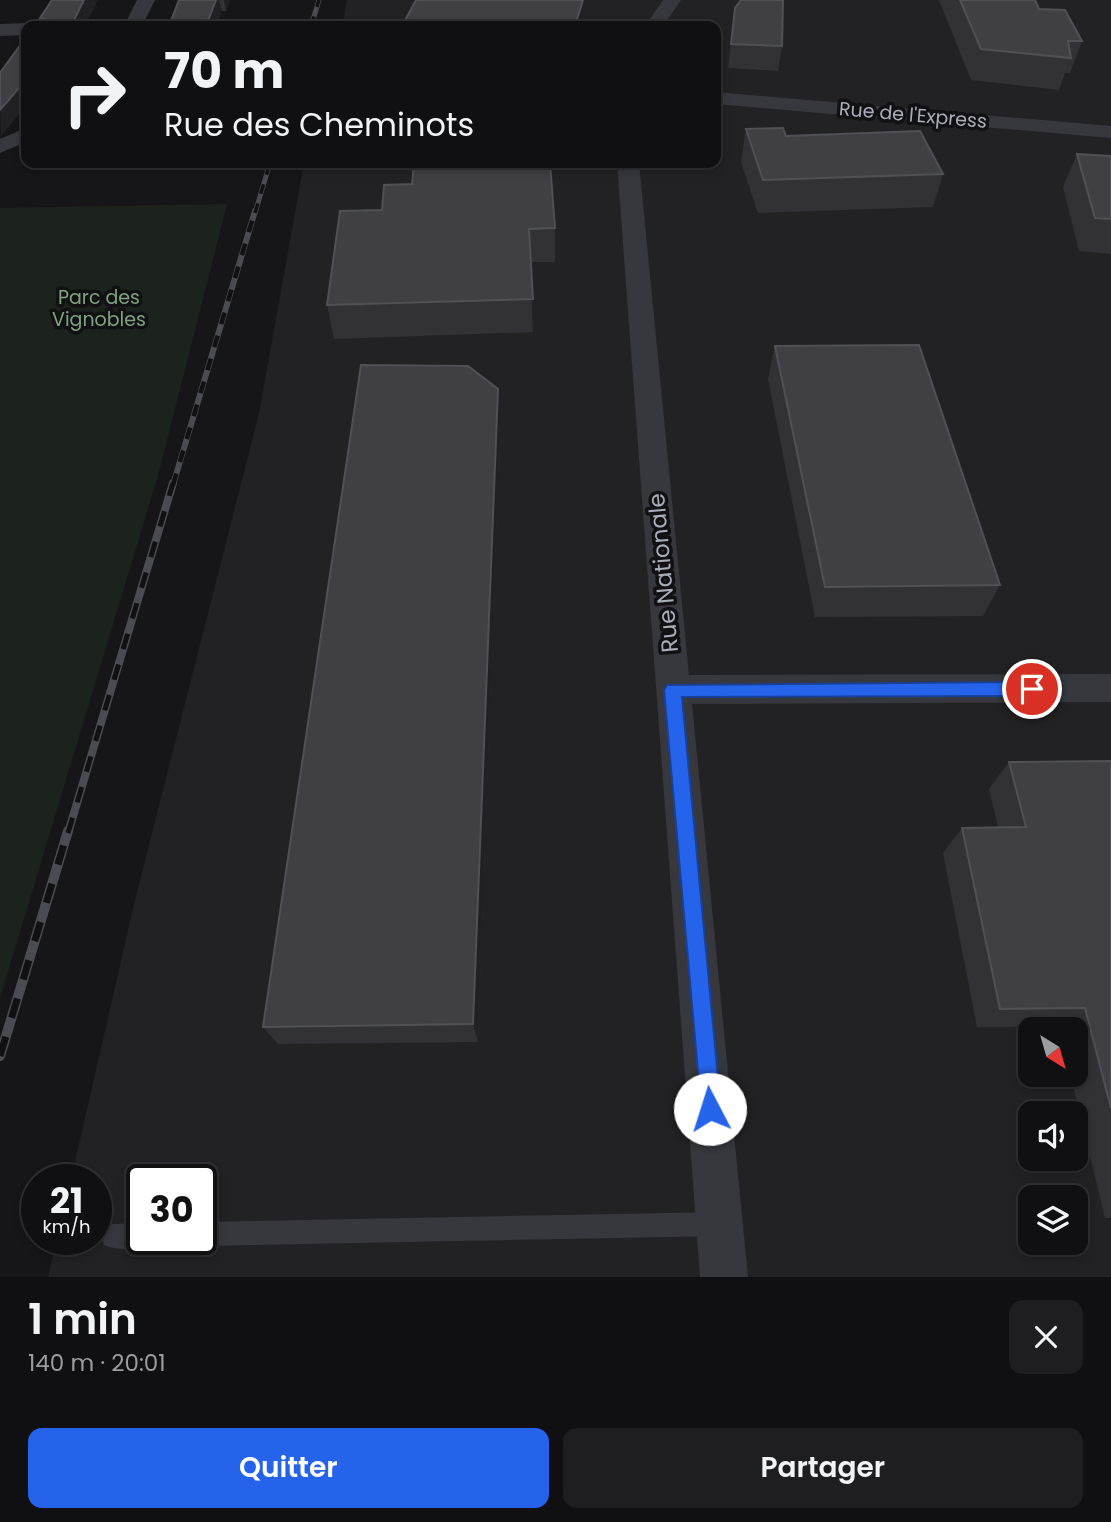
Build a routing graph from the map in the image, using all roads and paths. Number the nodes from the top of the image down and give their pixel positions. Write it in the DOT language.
graph roads {
  1 [pos="146,0"];
  2 [pos="672,0"];
  3 [pos="136,21"];
  4 [pos="657,21"];
  5 [pos="21,29"];
  6 [pos="0,30"];
  7 [pos="721,98"];
  8 [pos="1111,132"];
  9 [pos="21,136"];
  10 [pos="0,147"];
  11 [pos="628,168"];
  12 [pos="1111,688"];
  13 [pos="673,690"];
  14 [pos="720,1224"];
  15 [pos="217,1234"];
  16 [pos="113,1236"];
  17 [pos="126,1236"];
  18 [pos="724,1277"];
  1 -- 3 [label="street"];
  2 -- 4 [label="street"];
  5 -- 6 [label="street"];
  7 -- 8 [label="street, Rue de l'Express"];
  9 -- 10 [label="street"];
  11 -- 13 [label="street, Rue Nationale"];
  12 -- 13 [label="street"];
  13 -- 14 [label="street, Rue Nationale"];
  14 -- 15 [label="lane"];
  14 -- 18 [label="street, Rue Nationale"];
  16 -- 17 [label="lane"];
}
